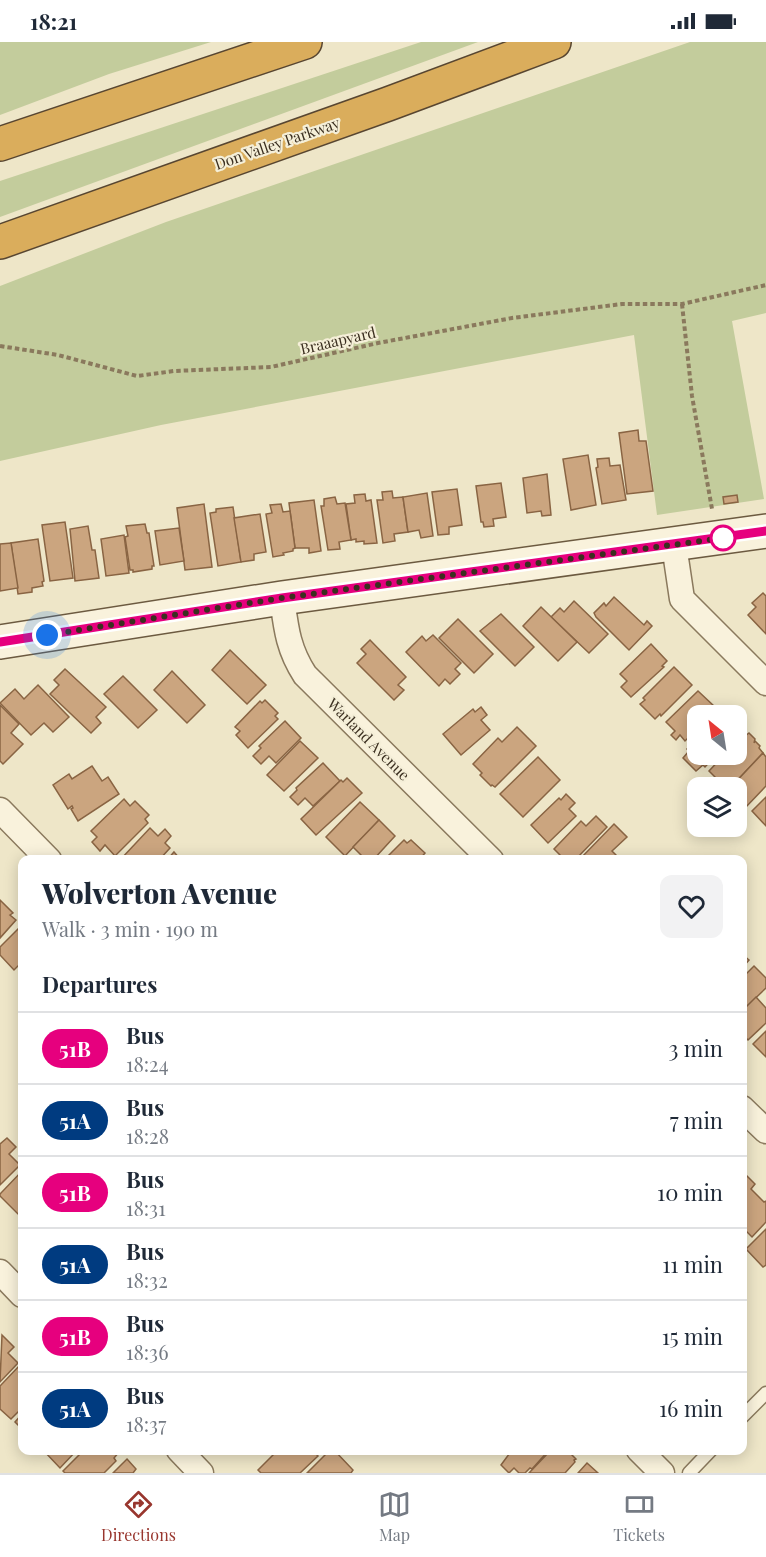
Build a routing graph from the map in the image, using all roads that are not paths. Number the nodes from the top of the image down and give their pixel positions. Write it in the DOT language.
graph roads {
  1 [pos="304,42"];
  2 [pos="554,42"];
  3 [pos="0,144"];
  4 [pos="0,242"];
  5 [pos="766,531"];
  6 [pos="674,545"];
  7 [pos="282,598"];
  8 [pos="0,642"];
  9 [pos="766,683"];
  10 [pos="0,810"];
  11 [pos="44,855"];
  12 [pos="486,855"];
  13 [pos="747,1113"];
  14 [pos="766,1131"];
  15 [pos="0,1272"];
  16 [pos="18,1291"];
  17 [pos="766,1393"];
  18 [pos="747,1412"];
  19 [pos="184,1455"];
  20 [pos="644,1455"];
  21 [pos="706,1455"];
  22 [pos="201,1473"];
  23 [pos="662,1473"];
  24 [pos="689,1473"];
  1 -- 3 [label="highway"];
  2 -- 4 [label="highway, Don Valley Parkway"];
  5 -- 6 [label="street"];
  6 -- 7 [label="street"];
  6 -- 9 [label="street"];
  7 -- 8 [label="street"];
  7 -- 12 [label="street, Warland Avenue"];
  10 -- 11 [label="street"];
  13 -- 14 [label="street"];
  15 -- 16 [label="street"];
  17 -- 18 [label="lane"];
  19 -- 22 [label="street"];
  20 -- 23 [label="street"];
  21 -- 24 [label="lane"];
}
